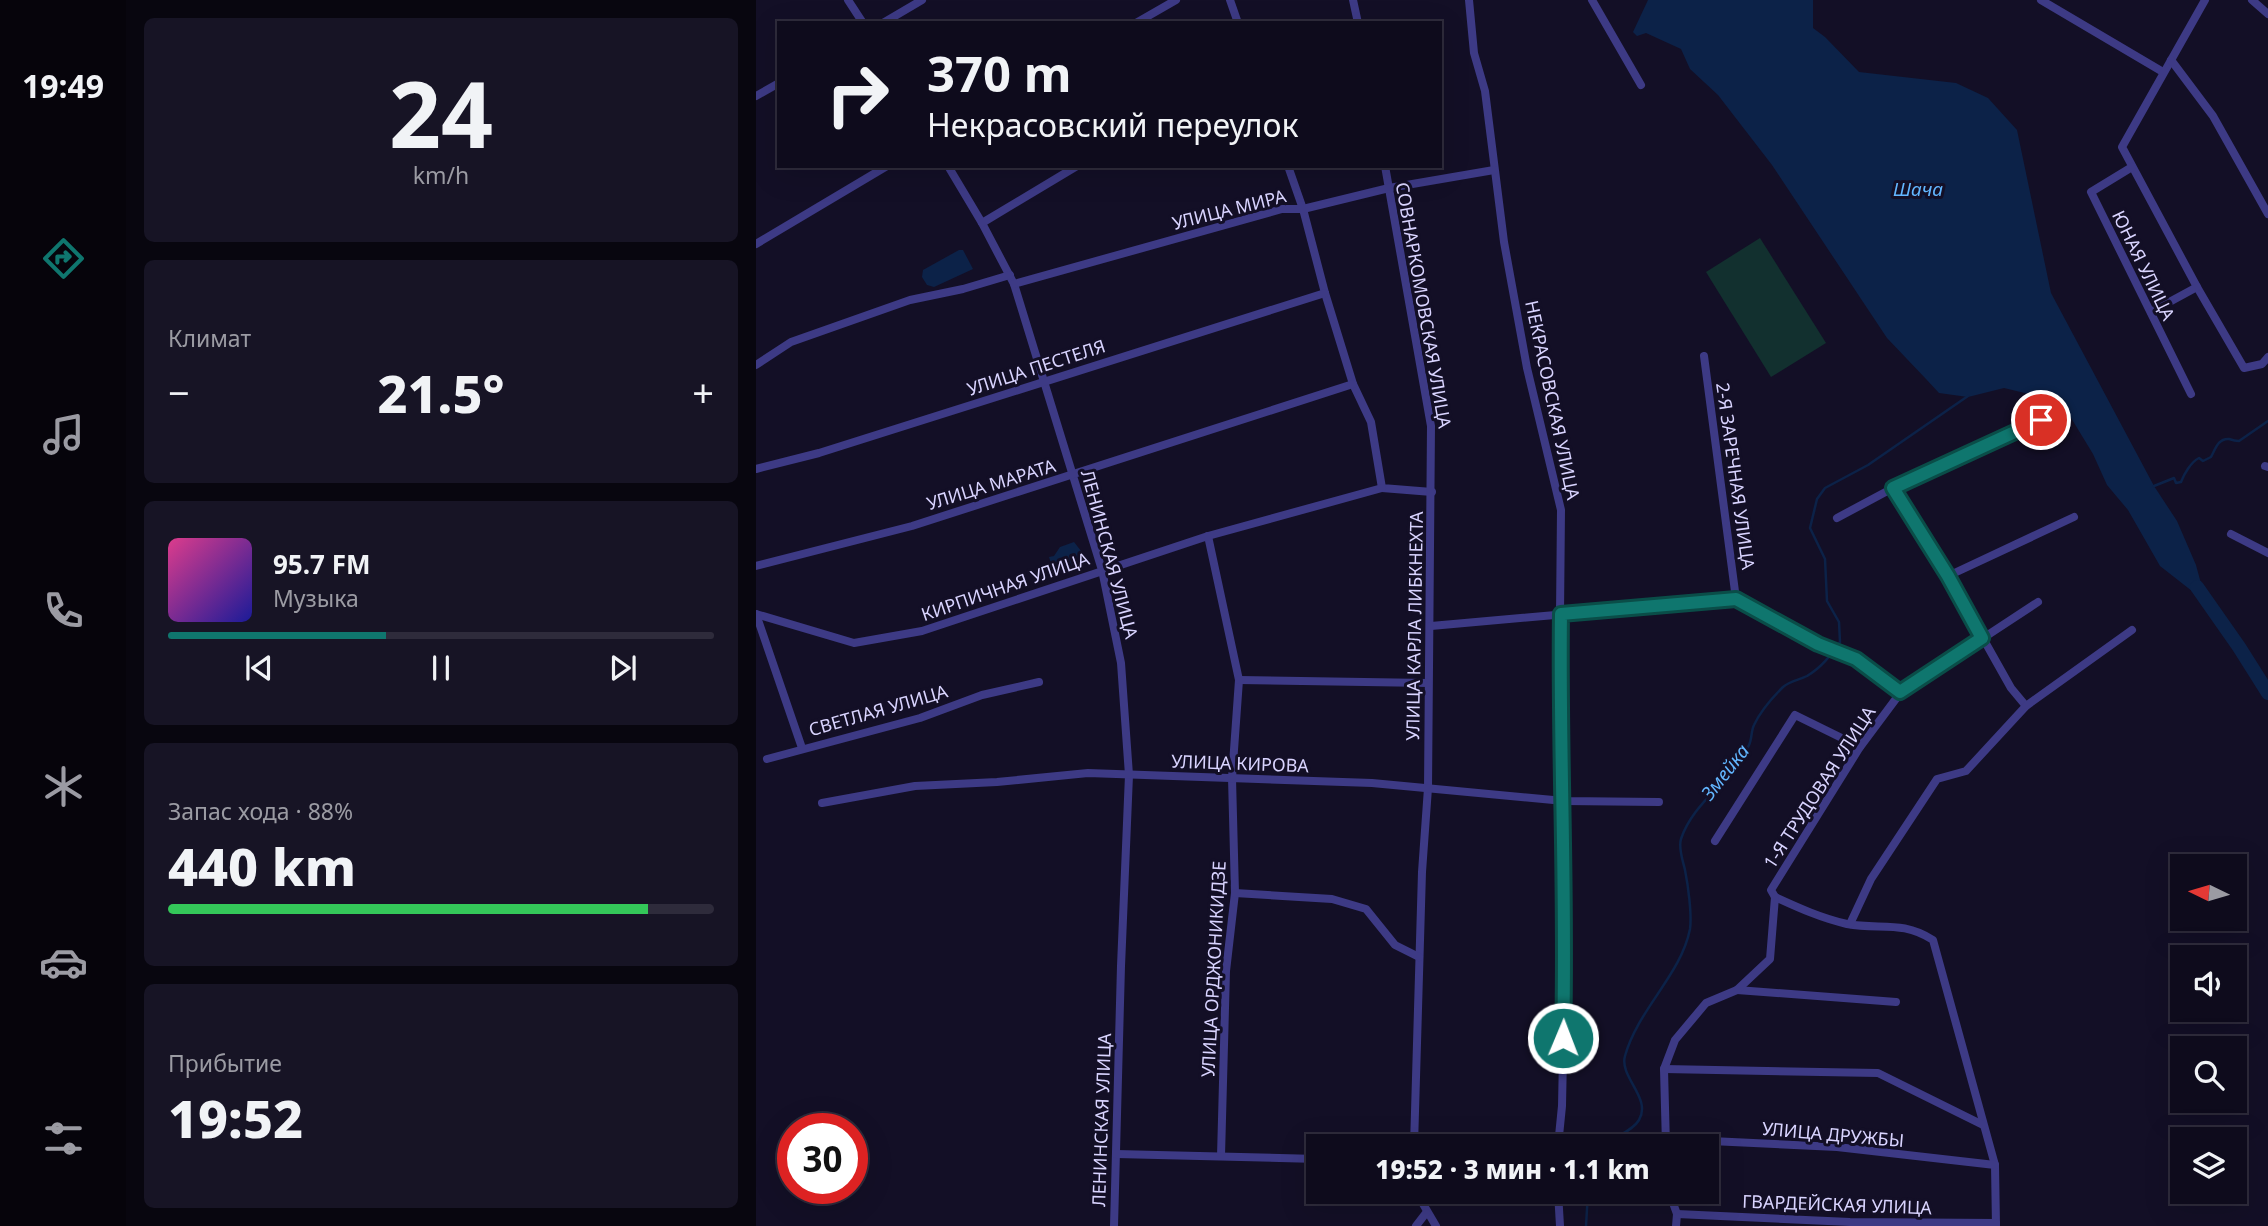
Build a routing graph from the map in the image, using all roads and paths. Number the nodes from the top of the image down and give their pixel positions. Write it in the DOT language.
graph roads {
  1 [pos="848,0"];
  2 [pos="922,0"];
  3 [pos="1176,0"];
  4 [pos="1230,0"];
  5 [pos="1353,0"];
  6 [pos="1469,0"];
  7 [pos="1592,0"];
  8 [pos="2041,0"];
  9 [pos="2205,0"];
  10 [pos="2252,0"];
  11 [pos="2268,15"];
  12 [pos="862,21"];
  13 [pos="886,21"];
  14 [pos="1139,21"];
  15 [pos="1237,21"];
  16 [pos="1357,21"];
  17 [pos="2171,60"];
  18 [pos="2163,72"];
  19 [pos="777,84"];
  20 [pos="1641,85"];
  21 [pos="756,96"];
  22 [pos="2132,167"];
  23 [pos="884,168"];
  24 [pos="949,168"];
  25 [pos="1074,168"];
  26 [pos="1289,168"];
  27 [pos="1385,168"];
  28 [pos="1494,170"];
  29 [pos="1389,188"];
  30 [pos="1303,209"];
  31 [pos="2268,214"];
  32 [pos="982,223"];
  33 [pos="756,244"];
  34 [pos="1010,275"];
  35 [pos="1014,284"];
  36 [pos="2197,287"];
  37 [pos="1325,293"];
  38 [pos="2151,312"];
  39 [pos="1704,356"];
  40 [pos="2268,357"];
  41 [pos="756,365"];
  42 [pos="1043,381"];
  43 [pos="1353,384"];
  44 [pos="2191,394"];
  45 [pos="2041,420"];
  46 [pos="756,469"];
  47 [pos="1074,475"];
  48 [pos="1382,488"];
  49 [pos="1893,488"];
  50 [pos="1432,492"];
  51 [pos="2074,517"];
  52 [pos="1837,518"];
  53 [pos="2231,534"];
  54 [pos="1208,536"];
  55 [pos="2268,553"];
  56 [pos="756,566"];
  57 [pos="1102,570"];
  58 [pos="1948,576"];
  59 [pos="1736,599"];
  60 [pos="2038,602"];
  61 [pos="756,614"];
  62 [pos="1561,614"];
  63 [pos="1431,626"];
  64 [pos="2132,630"];
  65 [pos="1982,638"];
  66 [pos="1239,680"];
  67 [pos="1039,682"];
  68 [pos="1428,683"];
  69 [pos="1900,692"];
  70 [pos="2026,706"];
  71 [pos="1860,747"];
  72 [pos="802,748"];
  73 [pos="767,759"];
  74 [pos="1129,775"];
  75 [pos="1232,778"];
  76 [pos="1428,788"];
  77 [pos="1564,802"];
  78 [pos="1659,802"];
  79 [pos="822,803"];
  80 [pos="1715,841"];
  81 [pos="1235,893"];
  82 [pos="1775,897"];
  83 [pos="1850,924"];
  84 [pos="1419,957"];
  85 [pos="1737,990"];
  86 [pos="1896,1002"];
  87 [pos="1664,1069"];
  88 [pos="1983,1125"];
  89 [pos="1414,1134"];
  90 [pos="1559,1134"];
  91 [pos="1667,1134"];
  92 [pos="1719,1144"];
  93 [pos="1116,1154"];
  94 [pos="1221,1156"];
  95 [pos="1306,1159"];
  96 [pos="1995,1165"];
  97 [pos="1422,1204"];
  98 [pos="1559,1204"];
  99 [pos="1673,1204"];
  100 [pos="1426,1213"];
  101 [pos="1676,1214"];
  102 [pos="1996,1225"];
  103 [pos="1114,1226"];
  104 [pos="1416,1226"];
  105 [pos="1436,1226"];
  106 [pos="1560,1226"];
  107 [pos="1676,1226"];
  1 -- 12 [label="street"];
  2 -- 13 [label="street"];
  3 -- 14 [label="street"];
  4 -- 15 [label="street"];
  5 -- 16 [label="street"];
  6 -- 28 [label="street, НЕКРАСОВСКАЯ УЛИЦА"];
  7 -- 20 [label="street"];
  8 -- 18 [label="street"];
  9 -- 17 [label="street"];
  10 -- 11 [label="street"];
  17 -- 18 [label="street"];
  17 -- 31 [label="street"];
  18 -- 22 [label="street, ЮНАЯ УЛИЦА"];
  19 -- 21 [label="street"];
  22 -- 36 [label="street, ЮНАЯ УЛИЦА"];
  22 -- 38 [label="street, ЮНАЯ УЛИЦА"];
  23 -- 33 [label="street"];
  24 -- 32 [label="street, ЛЕНИНСКАЯ УЛИЦА"];
  25 -- 32 [label="street"];
  26 -- 30 [label="street"];
  27 -- 29 [label="street, СОВНАРКОМОВСКАЯ УЛИЦА"];
  28 -- 29 [label="street, УЛИЦА МИРА"];
  28 -- 62 [label="street, НЕКРАСОВСКАЯ УЛИЦА"];
  29 -- 30 [label="street, УЛИЦА МИРА"];
  29 -- 50 [label="street, СОВНАРКОМОВСКАЯ УЛИЦА"];
  30 -- 35 [label="street, УЛИЦА МИРА"];
  30 -- 37 [label="street"];
  32 -- 34 [label="street, ЛЕНИНСКАЯ УЛИЦА"];
  34 -- 35 [label="street, ЛЕНИНСКАЯ УЛИЦА"];
  34 -- 41 [label="street"];
  35 -- 42 [label="street, ЛЕНИНСКАЯ УЛИЦА"];
  36 -- 38 [label="street"];
  36 -- 40 [label="street, ЮНАЯ УЛИЦА"];
  37 -- 42 [label="street, УЛИЦА ПЕСТЕЛЯ"];
  37 -- 43 [label="street"];
  38 -- 44 [label="street, ЮНАЯ УЛИЦА"];
  39 -- 59 [label="street, 2-Я ЗАРЕЧНАЯ УЛИЦА"];
  42 -- 46 [label="street, УЛИЦА ПЕСТЕЛЯ"];
  42 -- 47 [label="street, ЛЕНИНСКАЯ УЛИЦА"];
  43 -- 47 [label="street, УЛИЦА МАРАТА"];
  43 -- 48 [label="street"];
  45 -- 49 [label="street"];
  47 -- 56 [label="street, УЛИЦА МАРАТА"];
  47 -- 57 [label="street, ЛЕНИНСКАЯ УЛИЦА"];
  48 -- 50 [label="street, УЛИЦА КАРЛА ЛИБКНЕХТА"];
  48 -- 54 [label="street, КИРПИЧНАЯ УЛИЦА"];
  49 -- 52 [label="street"];
  49 -- 58 [label="street"];
  50 -- 63 [label="street, УЛИЦА КАРЛА ЛИБКНЕХТА"];
  51 -- 58 [label="street"];
  53 -- 55 [label="street"];
  54 -- 57 [label="street, КИРПИЧНАЯ УЛИЦА"];
  54 -- 66 [label="street, УЛИЦА ОРДЖОНИКИДЗЕ"];
  57 -- 61 [label="street, КИРПИЧНАЯ УЛИЦА"];
  57 -- 74 [label="street, ЛЕНИНСКАЯ УЛИЦА"];
  58 -- 65 [label="street"];
  59 -- 62 [label="street"];
  59 -- 69 [label="street"];
  60 -- 65 [label="street, 1-Я ТРУДОВАЯ УЛИЦА"];
  61 -- 72 [label="street"];
  62 -- 63 [label="street"];
  62 -- 77 [label="street, НЕКРАСОВСКАЯ УЛИЦА"];
  63 -- 68 [label="street, УЛИЦА КАРЛА ЛИБКНЕХТА"];
  64 -- 70 [label="street"];
  65 -- 69 [label="street, 1-Я ТРУДОВАЯ УЛИЦА"];
  65 -- 70 [label="street"];
  66 -- 68 [label="street"];
  66 -- 75 [label="street, УЛИЦА ОРДЖОНИКИДЗЕ"];
  67 -- 72 [label="street, СВЕТЛАЯ УЛИЦА"];
  68 -- 76 [label="street, УЛИЦА КАРЛА ЛИБКНЕХТА"];
  69 -- 71 [label="street, 1-Я ТРУДОВАЯ УЛИЦА"];
  70 -- 83 [label="street"];
  71 -- 80 [label="street"];
  71 -- 82 [label="street, 1-Я ТРУДОВАЯ УЛИЦА"];
  72 -- 73 [label="street, СВЕТЛАЯ УЛИЦА"];
  74 -- 75 [label="street, УЛИЦА КИРОВА"];
  74 -- 79 [label="street, УЛИЦА КИРОВА"];
  74 -- 93 [label="street, ЛЕНИНСКАЯ УЛИЦА"];
  75 -- 76 [label="street, УЛИЦА КИРОВА"];
  75 -- 81 [label="street, УЛИЦА ОРДЖОНИКИДЗЕ"];
  76 -- 77 [label="street, УЛИЦА КИРОВА"];
  76 -- 84 [label="street, УЛИЦА КАРЛА ЛИБКНЕХТА"];
  77 -- 78 [label="street, УЛИЦА КИРОВА"];
  77 -- 90 [label="street, НЕКРАСОВСКАЯ УЛИЦА"];
  81 -- 84 [label="street"];
  81 -- 94 [label="street, УЛИЦА ОРДЖОНИКИДЗЕ"];
  82 -- 83 [label="street"];
  82 -- 85 [label="street"];
  83 -- 88 [label="street"];
  84 -- 89 [label="street, УЛИЦА КАРЛА ЛИБКНЕХТА"];
  85 -- 86 [label="street"];
  85 -- 87 [label="street"];
  87 -- 88 [label="street"];
  87 -- 91 [label="street"];
  88 -- 96 [label="street"];
  92 -- 96 [label="street, УЛИЦА ДРУЖБЫ"];
  93 -- 94 [label="street"];
  93 -- 103 [label="street, ЛЕНИНСКАЯ УЛИЦА"];
  94 -- 95 [label="street"];
  96 -- 102 [label="street"];
  97 -- 100 [label="street"];
  98 -- 106 [label="street"];
  99 -- 101 [label="street"];
  100 -- 104 [label="street"];
  100 -- 105 [label="street"];
  101 -- 102 [label="street, ГВАРДЕЙСКАЯ УЛИЦА"];
  101 -- 107 [label="street"];
}
